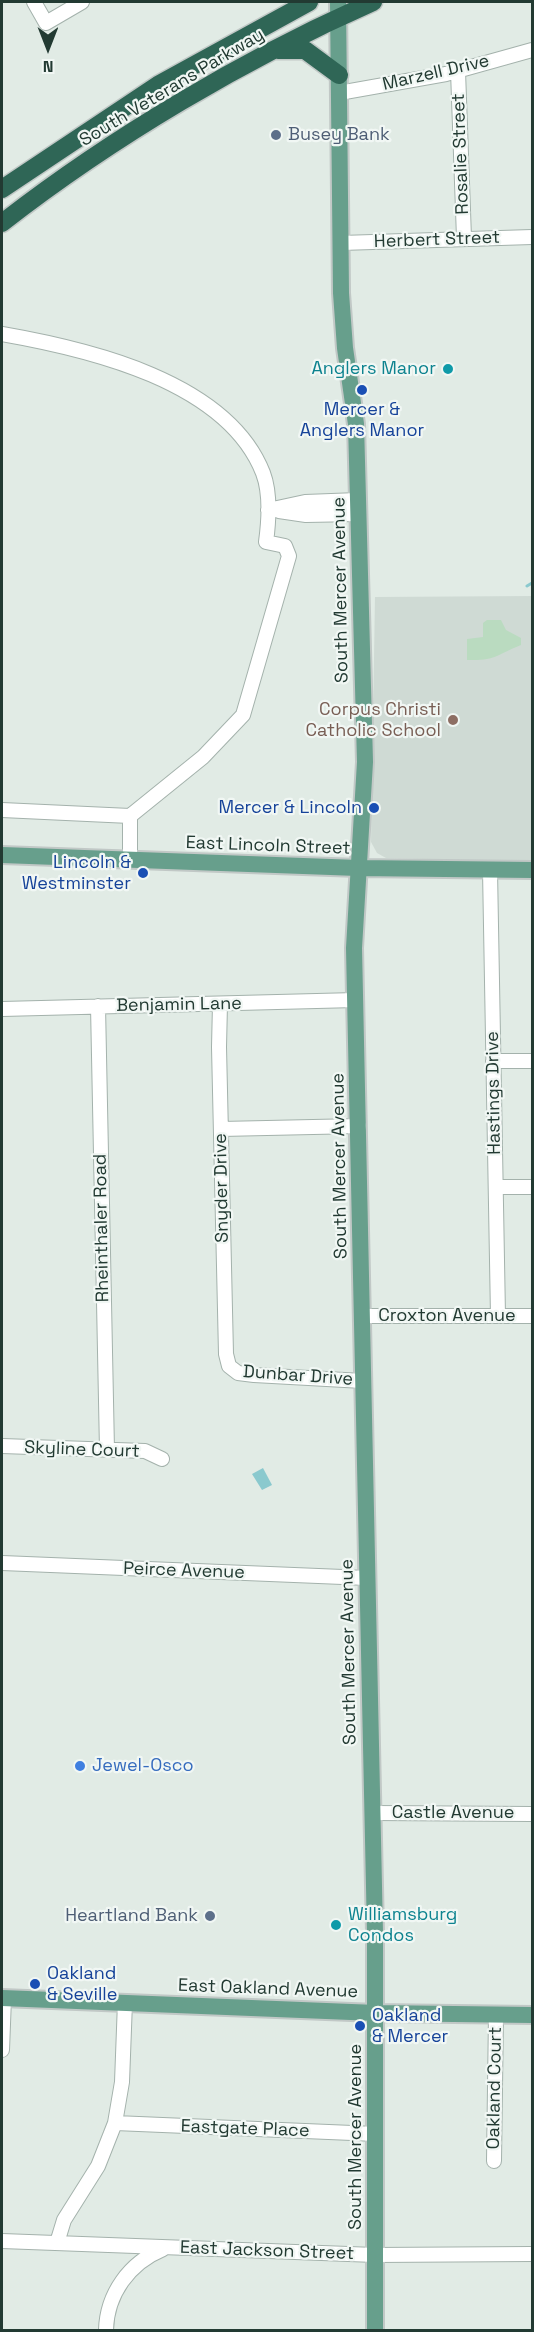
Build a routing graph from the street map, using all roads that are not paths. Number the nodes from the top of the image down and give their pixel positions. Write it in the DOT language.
graph roads {
  1 [pos="34,2"];
  2 [pos="82,2"];
  3 [pos="309,2"];
  4 [pos="373,2"];
  5 [pos="338,9"];
  6 [pos="276,50"];
  7 [pos="532,50"];
  8 [pos="458,71"];
  9 [pos="339,84"];
  10 [pos="2,189"];
  11 [pos="2,223"];
  12 [pos="532,237"];
  13 [pos="464,238"];
  14 [pos="341,243"];
  15 [pos="2,334"];
  16 [pos="358,507"];
  17 [pos="268,510"];
  18 [pos="2,810"];
  19 [pos="130,816"];
  20 [pos="2,855"];
  21 [pos="130,860"];
  22 [pos="358,868"];
  23 [pos="490,870"];
  24 [pos="532,870"];
  25 [pos="356,1000"];
  26 [pos="220,1004"];
  27 [pos="98,1006"];
  28 [pos="2,1009"];
  29 [pos="493,1061"];
  30 [pos="532,1061"];
  31 [pos="359,1126"];
  32 [pos="221,1129"];
  33 [pos="496,1187"];
  34 [pos="532,1187"];
  35 [pos="362,1316"];
  36 [pos="498,1316"];
  37 [pos="532,1316"];
  38 [pos="233,1370"];
  39 [pos="363,1381"];
  40 [pos="2,1446"];
  41 [pos="106,1450"];
  42 [pos="162,1459"];
  43 [pos="2,1563"];
  44 [pos="367,1578"];
  45 [pos="373,1813"];
  46 [pos="532,1814"];
  47 [pos="3,1998"];
  48 [pos="125,2002"];
  49 [pos="376,2013"];
  50 [pos="496,2014"];
  51 [pos="532,2015"];
  52 [pos="2,2050"];
  53 [pos="115,2123"];
  54 [pos="376,2134"];
  55 [pos="494,2161"];
  56 [pos="2,2241"];
  57 [pos="57,2243"];
  58 [pos="167,2248"];
  59 [pos="532,2254"];
  60 [pos="375,2255"];
  61 [pos="106,2331"];
  62 [pos="375,2331"];
  1 -- 2 [label="street"];
  3 -- 10 [label="highway, South Veterans Parkway"];
  4 -- 5 [label="highway, South Veterans Parkway"];
  5 -- 6 [label="highway, South Veterans Parkway"];
  5 -- 9 [label="main road, South Mercer Avenue"];
  6 -- 9 [label="highway"];
  6 -- 11 [label="highway, South Veterans Parkway"];
  7 -- 8 [label="street, Marzell Drive"];
  8 -- 9 [label="street, Marzell Drive"];
  8 -- 13 [label="street, Rosalie Street"];
  9 -- 14 [label="main road, South Mercer Avenue"];
  12 -- 13 [label="street, Herbert Street"];
  13 -- 14 [label="street, Herbert Street"];
  14 -- 16 [label="main road, South Mercer Avenue"];
  15 -- 17 [label="street"];
  16 -- 17 [label="street"];
  16 -- 22 [label="main road, South Mercer Avenue"];
  17 -- 19 [label="street"];
  18 -- 19 [label="street"];
  19 -- 21 [label="street"];
  20 -- 21 [label="main road, East Lincoln Street"];
  21 -- 22 [label="main road, East Lincoln Street"];
  22 -- 23 [label="main road, East Lincoln Street"];
  22 -- 25 [label="main road, South Mercer Avenue"];
  23 -- 24 [label="main road, East Lincoln Street"];
  23 -- 29 [label="street, Hastings Drive"];
  25 -- 26 [label="street, Benjamin Lane"];
  25 -- 31 [label="main road, South Mercer Avenue"];
  26 -- 27 [label="street, Benjamin Lane"];
  26 -- 32 [label="street, Snyder Drive"];
  27 -- 28 [label="street, Benjamin Lane"];
  27 -- 41 [label="street, Rheinthaler Road"];
  29 -- 30 [label="street"];
  29 -- 33 [label="street, Hastings Drive"];
  31 -- 32 [label="street"];
  31 -- 35 [label="main road, South Mercer Avenue"];
  32 -- 38 [label="street, Snyder Drive"];
  33 -- 34 [label="street"];
  33 -- 36 [label="street, Hastings Drive"];
  35 -- 36 [label="street, Croxton Avenue"];
  35 -- 39 [label="main road, South Mercer Avenue"];
  36 -- 37 [label="street, Croxton Avenue"];
  38 -- 39 [label="street, Dunbar Drive"];
  39 -- 44 [label="main road, South Mercer Avenue"];
  40 -- 41 [label="street, Skyline Court"];
  41 -- 42 [label="street, Skyline Court"];
  43 -- 44 [label="street, Peirce Avenue"];
  44 -- 45 [label="main road, South Mercer Avenue"];
  45 -- 46 [label="street, Castle Avenue"];
  45 -- 49 [label="main road, South Mercer Avenue"];
  47 -- 48 [label="main road, East Oakland Avenue"];
  47 -- 52 [label="street"];
  48 -- 49 [label="main road, East Oakland Avenue"];
  48 -- 53 [label="street"];
  49 -- 50 [label="main road, East Oakland Avenue"];
  49 -- 54 [label="main road, South Mercer Avenue"];
  50 -- 51 [label="main road, East Oakland Avenue"];
  50 -- 55 [label="street, Oakland Court"];
  53 -- 54 [label="street, Eastgate Place"];
  53 -- 57 [label="street"];
  54 -- 60 [label="main road, South Mercer Avenue"];
  56 -- 57 [label="street, East Jackson Street"];
  57 -- 58 [label="street, East Jackson Street"];
  58 -- 60 [label="street, East Jackson Street"];
  58 -- 61 [label="street"];
  59 -- 60 [label="street, East Jackson Street"];
  60 -- 62 [label="main road, South Mercer Avenue"];
}
